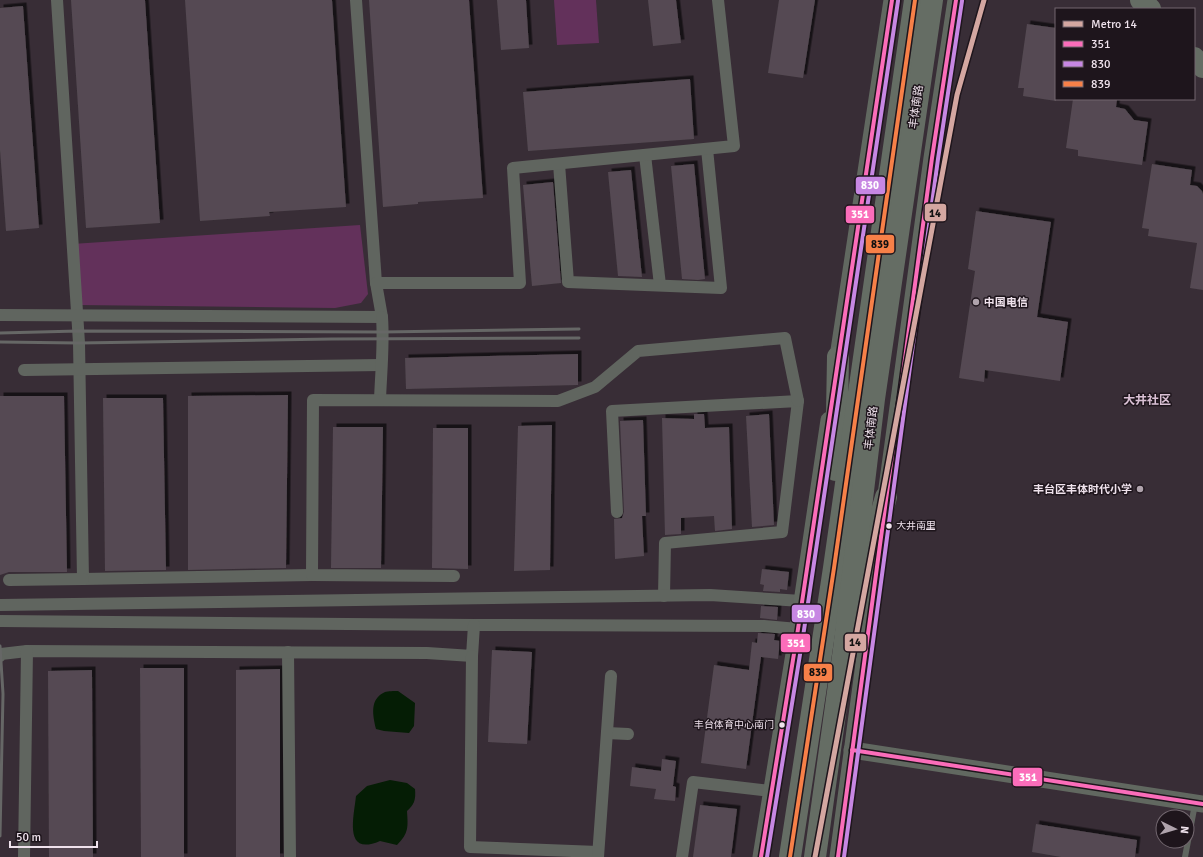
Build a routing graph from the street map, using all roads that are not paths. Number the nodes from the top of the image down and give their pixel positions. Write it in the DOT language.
graph roads {
  1 [pos="57,0"];
  2 [pos="356,0"];
  3 [pos="718,0"];
  4 [pos="892,0"];
  5 [pos="914,0"];
  6 [pos="932,0"];
  7 [pos="956,0"];
  8 [pos="1141,0"];
  9 [pos="1149,8"];
  10 [pos="1195,59"];
  11 [pos="1203,67"];
  12 [pos="707,149"];
  13 [pos="645,155"];
  14 [pos="559,164"];
  15 [pos="376,283"];
  16 [pos="660,285"];
  17 [pos="0,315"];
  18 [pos="76,316"];
  19 [pos="382,317"];
  20 [pos="838,357"];
  21 [pos="381,365"];
  22 [pos="79,369"];
  23 [pos="24,370"];
  24 [pos="866,398"];
  25 [pos="380,400"];
  26 [pos="798,401"];
  27 [pos="886,497"];
  28 [pos="617,512"];
  29 [pos="834,568"];
  30 [pos="312,575"];
  31 [pos="454,576"];
  32 [pos="84,579"];
  33 [pos="9,580"];
  34 [pos="664,596"];
  35 [pos="802,601"];
  36 [pos="0,606"];
  37 [pos="0,621"];
  38 [pos="474,625"];
  39 [pos="798,629"];
  40 [pos="844,649"];
  41 [pos="27,651"];
  42 [pos="288,652"];
  43 [pos="0,656"];
  44 [pos="472,656"];
  45 [pos="610,676"];
  46 [pos="607,733"];
  47 [pos="628,734"];
  48 [pos="852,750"];
  49 [pos="771,791"];
  50 [pos="1199,804"];
  51 [pos="468,852"];
  52 [pos="598,854"];
  53 [pos="24,857"];
  54 [pos="290,857"];
  55 [pos="682,857"];
  56 [pos="760,857"];
  57 [pos="790,857"];
  58 [pos="815,857"];
  59 [pos="838,857"];
  60 [pos="1185,857"];
  1 -- 18 [label="street"];
  2 -- 15 [label="street"];
  3 -- 12 [label="street"];
  4 -- 20 [label="street"];
  5 -- 24 [label="highway, 丰体南路"];
  6 -- 24 [label="highway, 丰体南路"];
  7 -- 27 [label="street, 丰体南路"];
  8 -- 9 [label="highway"];
  10 -- 11 [label="highway"];
  12 -- 13 [label="street"];
  12 -- 16 [label="street"];
  13 -- 14 [label="street"];
  13 -- 16 [label="street"];
  14 -- 15 [label="street"];
  14 -- 16 [label="street"];
  15 -- 19 [label="street"];
  17 -- 18 [label="street"];
  18 -- 19 [label="street"];
  18 -- 22 [label="street"];
  19 -- 21 [label="street"];
  20 -- 29 [label="highway"];
  20 -- 35 [label="street"];
  21 -- 22 [label="street"];
  21 -- 25 [label="street"];
  22 -- 23 [label="street"];
  22 -- 32 [label="street"];
  24 -- 29 [label="highway, 丰体南路"];
  24 -- 40 [label="highway, 丰体南路"];
  25 -- 26 [label="street"];
  25 -- 30 [label="street"];
  26 -- 28 [label="street"];
  26 -- 34 [label="street"];
  27 -- 40 [label="highway"];
  27 -- 48 [label="street, 丰体南路"];
  29 -- 57 [label="highway, 丰体南路"];
  30 -- 31 [label="street"];
  30 -- 32 [label="street"];
  32 -- 33 [label="street"];
  34 -- 35 [label="street"];
  34 -- 36 [label="street"];
  35 -- 39 [label="street"];
  37 -- 38 [label="street"];
  38 -- 39 [label="street"];
  38 -- 44 [label="street"];
  39 -- 49 [label="street"];
  40 -- 58 [label="highway, 丰体南路"];
  41 -- 42 [label="street"];
  41 -- 43 [label="street"];
  41 -- 53 [label="street"];
  42 -- 44 [label="street"];
  42 -- 54 [label="street"];
  44 -- 51 [label="street"];
  45 -- 46 [label="street"];
  46 -- 47 [label="street"];
  46 -- 52 [label="street"];
  48 -- 50 [label="street"];
  48 -- 59 [label="street, 丰体南路"];
  49 -- 55 [label="street"];
  49 -- 56 [label="street"];
  50 -- 60 [label="lane"];
  51 -- 52 [label="street"];
}
